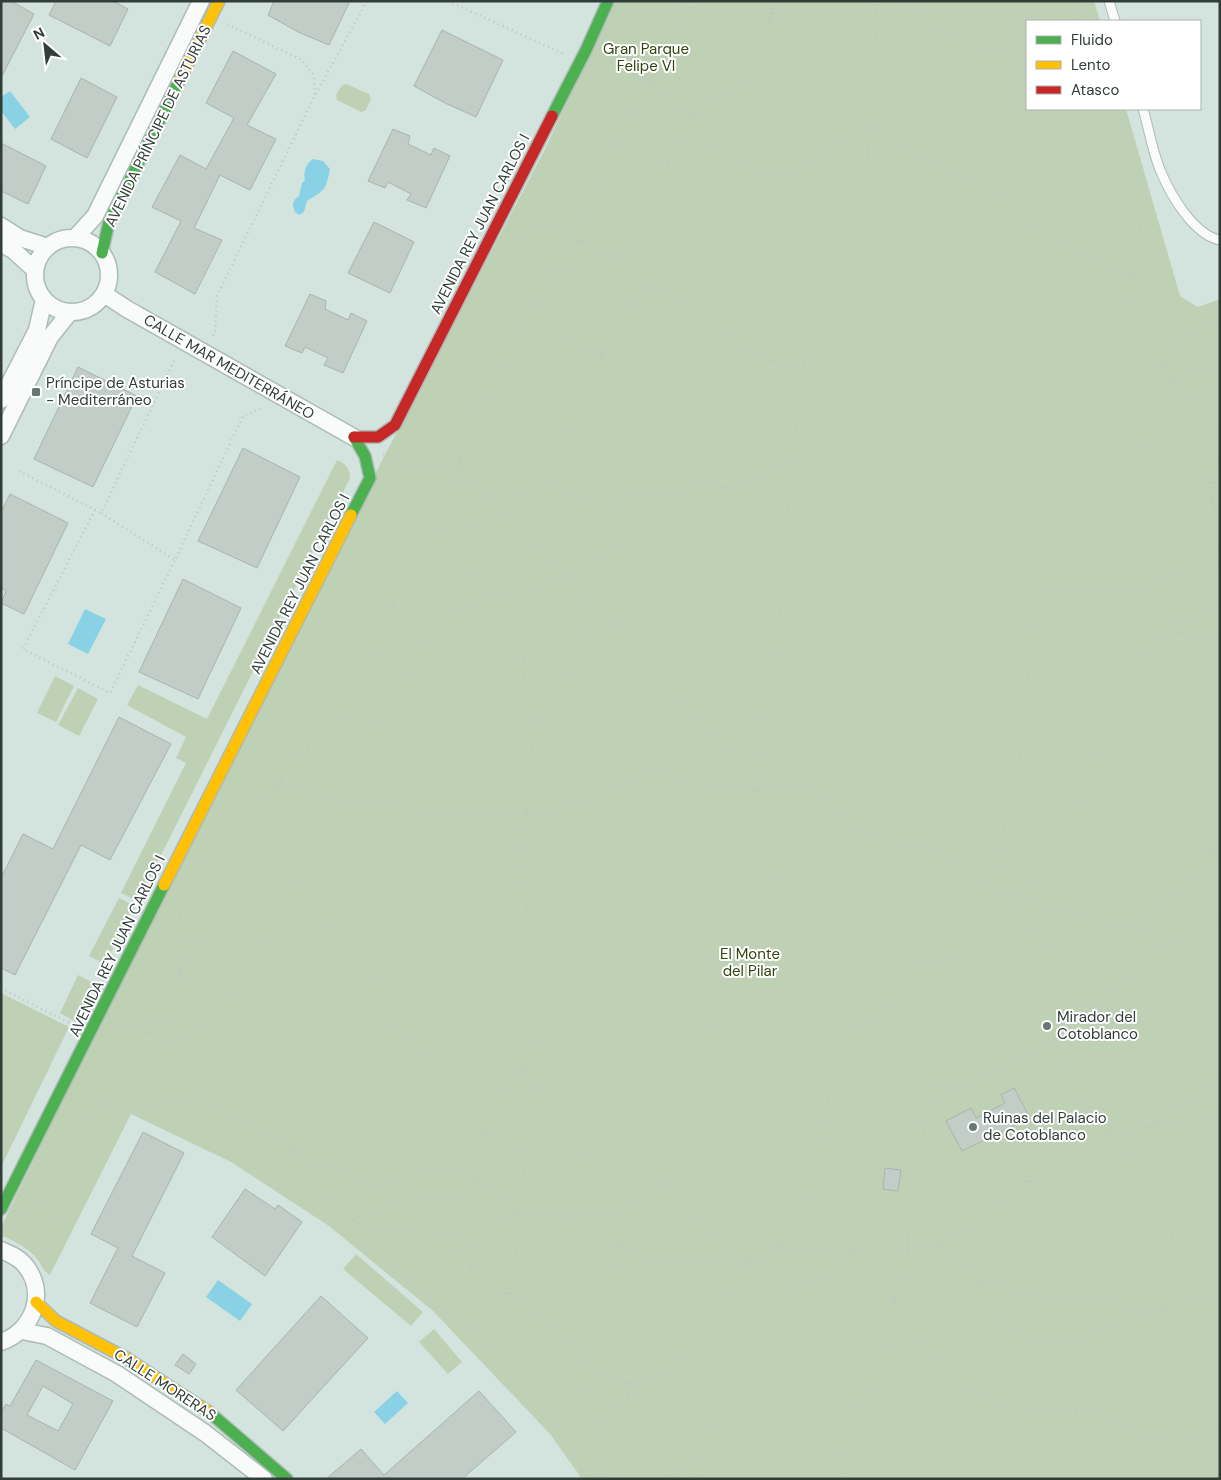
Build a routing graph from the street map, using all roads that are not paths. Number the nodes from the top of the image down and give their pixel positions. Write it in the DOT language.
graph roads {
  1 [pos="201,1"];
  2 [pos="219,1"];
  3 [pos="608,1"];
  4 [pos="1109,1"];
  5 [pos="1115,20"];
  6 [pos="1144,110"];
  7 [pos="1,226"];
  8 [pos="74,238"];
  9 [pos="1220,240"];
  10 [pos="1,244"];
  11 [pos="48,247"];
  12 [pos="102,253"];
  13 [pos="35,270"];
  14 [pos="104,294"];
  15 [pos="44,299"];
  16 [pos="70,312"];
  17 [pos="1,400"];
  18 [pos="1,436"];
  19 [pos="354,438"];
  20 [pos="1,1209"];
  21 [pos="1,1250"];
  22 [pos="36,1302"];
  23 [pos="22,1330"];
  24 [pos="1,1342"];
  25 [pos="264,1479"];
  26 [pos="287,1479"];
  1 -- 8 [label="street, AVENIDA PRÍNCIPE DE ASTURIAS"];
  2 -- 12 [label="street, AVENIDA PRÍNCIPE DE ASTURIAS"];
  3 -- 19 [label="street, AVENIDA REY JUAN CARLOS I"];
  4 -- 5 [label="lane"];
  6 -- 9 [label="lane"];
  7 -- 11 [label="street"];
  8 -- 11 [label="street"];
  8 -- 12 [label="street"];
  10 -- 13 [label="street"];
  11 -- 13 [label="street"];
  12 -- 14 [label="street"];
  13 -- 15 [label="street"];
  14 -- 16 [label="street"];
  14 -- 19 [label="street, CALLE MAR MEDITERRÁNEO"];
  15 -- 16 [label="street"];
  15 -- 17 [label="street"];
  16 -- 18 [label="street"];
  19 -- 20 [label="street, AVENIDA REY JUAN CARLOS I"];
  21 -- 22 [label="street"];
  22 -- 23 [label="street"];
  22 -- 26 [label="street, CALLE MORERAS"];
  23 -- 24 [label="street"];
  23 -- 25 [label="street, CALLE MORERAS"];
}
